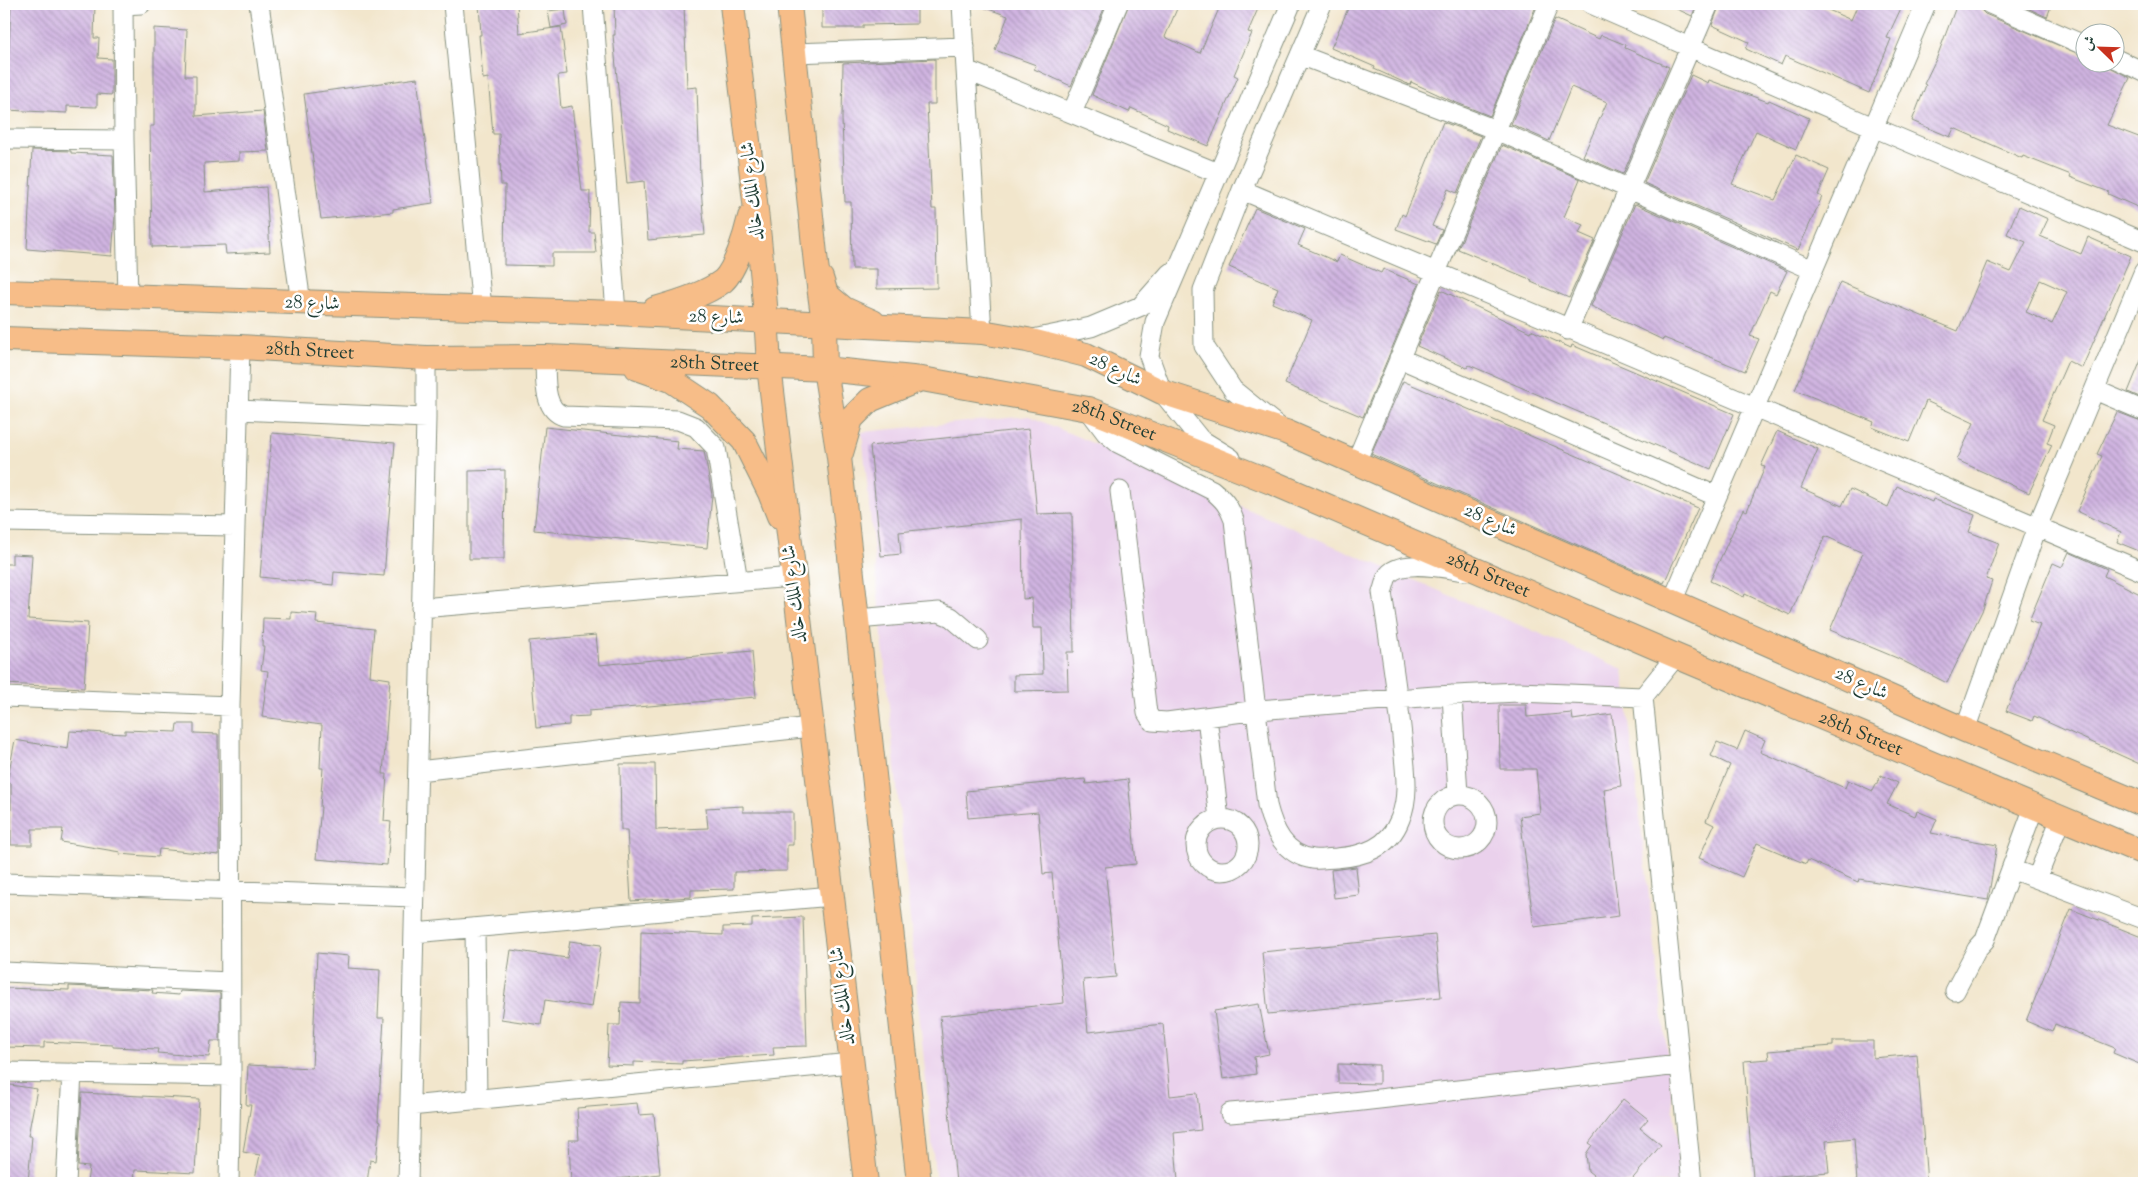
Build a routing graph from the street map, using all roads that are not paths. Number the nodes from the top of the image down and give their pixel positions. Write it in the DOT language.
graph roads {
  1 [pos="129,4"];
  2 [pos="259,4"];
  3 [pos="453,4"];
  4 [pos="593,4"];
  5 [pos="732,4"];
  6 [pos="789,4"];
  7 [pos="962,4"];
  8 [pos="1118,4"];
  9 [pos="1291,4"];
  10 [pos="1322,4"];
  11 [pos="1550,4"];
  12 [pos="1591,4"];
  13 [pos="1708,4"];
  14 [pos="1926,4"];
  15 [pos="1990,4"];
  16 [pos="2076,42"];
  17 [pos="965,46"];
  18 [pos="1689,48"];
  19 [pos="794,53"];
  20 [pos="1300,55"];
  21 [pos="2126,64"];
  22 [pos="966,70"];
  23 [pos="2144,72"];
  24 [pos="1072,114"];
  25 [pos="1874,127"];
  26 [pos="1496,130"];
  27 [pos="4,140"];
  28 [pos="124,140"];
  29 [pos="1218,173"];
  30 [pos="1629,188"];
  31 [pos="1242,190"];
  32 [pos="754,198"];
  33 [pos="2144,242"];
  34 [pos="1182,258"];
  35 [pos="816,264"];
  36 [pos="1813,270"];
  37 [pos="2144,271"];
  38 [pos="1436,272"];
  39 [pos="4,292"];
  40 [pos="128,297"];
  41 [pos="301,304"];
  42 [pos="482,309"];
  43 [pos="624,314"];
  44 [pos="766,320"];
  45 [pos="824,323"];
  46 [pos="886,327"];
  47 [pos="1568,330"];
  48 [pos="982,332"];
  49 [pos="4,340"];
  50 [pos="1027,340"];
  51 [pos="240,347"];
  52 [pos="545,357"];
  53 [pos="426,358"];
  54 [pos="1399,358"];
  55 [pos="609,359"];
  56 [pos="769,366"];
  57 [pos="825,369"];
  58 [pos="922,378"];
  59 [pos="2095,390"];
  60 [pos="1162,392"];
  61 [pos="1755,407"];
  62 [pos="1088,409"];
  63 [pos="238,410"];
  64 [pos="2144,411"];
  65 [pos="426,418"];
  66 [pos="1286,432"];
  67 [pos="839,457"];
  68 [pos="1356,462"];
  69 [pos="1271,482"];
  70 [pos="1120,491"];
  71 [pos="1716,496"];
  72 [pos="4,522"];
  73 [pos="235,526"];
  74 [pos="2038,527"];
  75 [pos="790,544"];
  76 [pos="1485,572"];
  77 [pos="2144,572"];
  78 [pos="794,577"];
  79 [pos="738,582"];
  80 [pos="1672,602"];
  81 [pos="422,608"];
  82 [pos="857,619"];
  83 [pos="978,640"];
  84 [pos="1676,656"];
  85 [pos="1452,695"];
  86 [pos="4,697"];
  87 [pos="1643,697"];
  88 [pos="1398,698"];
  89 [pos="230,706"];
  90 [pos="1258,710"];
  91 [pos="1207,717"];
  92 [pos="811,727"];
  93 [pos="1965,730"];
  94 [pos="418,771"];
  95 [pos="1458,795"];
  96 [pos="2144,805"];
  97 [pos="2034,807"];
  98 [pos="2061,818"];
  99 [pos="1219,819"];
  100 [pos="2144,853"];
  101 [pos="2011,869"];
  102 [pos="2037,878"];
  103 [pos="4,883"];
  104 [pos="230,892"];
  105 [pos="832,896"];
  106 [pos="414,897"];
  107 [pos="2144,919"];
  108 [pos="475,928"];
  109 [pos="414,934"];
  110 [pos="4,972"];
  111 [pos="230,982"];
  112 [pos="1955,991"];
  113 [pos="851,1063"];
  114 [pos="1679,1065"];
  115 [pos="4,1072"];
  116 [pos="72,1073"];
  117 [pos="231,1076"];
  118 [pos="478,1100"];
  119 [pos="410,1106"];
  120 [pos="1230,1113"];
  121 [pos="66,1183"];
  122 [pos="229,1183"];
  123 [pos="408,1183"];
  124 [pos="866,1183"];
  125 [pos="919,1183"];
  126 [pos="1692,1183"];
  1 -- 28 [label="street"];
  2 -- 41 [label="street"];
  3 -- 42 [label="street"];
  4 -- 43 [label="street"];
  5 -- 32 [label="main road, شارع الملك خالد"];
  6 -- 19 [label="main road"];
  7 -- 17 [label="street"];
  8 -- 24 [label="street"];
  9 -- 29 [label="street"];
  10 -- 20 [label="street"];
  11 -- 26 [label="street"];
  12 -- 18 [label="street"];
  13 -- 18 [label="street"];
  14 -- 25 [label="street"];
  15 -- 16 [label="street"];
  17 -- 19 [label="street"];
  17 -- 22 [label="street"];
  18 -- 25 [label="street"];
  18 -- 30 [label="street"];
  19 -- 35 [label="main road"];
  20 -- 26 [label="street"];
  20 -- 31 [label="street"];
  21 -- 23 [label="street"];
  22 -- 24 [label="street"];
  22 -- 48 [label="street"];
  24 -- 29 [label="street"];
  25 -- 33 [label="street"];
  25 -- 36 [label="street"];
  26 -- 30 [label="street"];
  26 -- 38 [label="street"];
  27 -- 28 [label="street"];
  28 -- 40 [label="street"];
  29 -- 34 [label="street"];
  30 -- 36 [label="street"];
  30 -- 47 [label="street"];
  31 -- 38 [label="street"];
  31 -- 66 [label="street"];
  32 -- 43 [label="main road"];
  32 -- 44 [label="main road, شارع الملك خالد"];
  34 -- 50 [label="street"];
  34 -- 60 [label="street"];
  35 -- 45 [label="main road"];
  35 -- 46 [label="main road"];
  36 -- 61 [label="street"];
  37 -- 59 [label="street"];
  38 -- 47 [label="street"];
  38 -- 54 [label="street"];
  39 -- 40 [label="main road, شارع 28"];
  40 -- 41 [label="main road, شارع 28"];
  41 -- 42 [label="main road, شارع 28"];
  42 -- 43 [label="main road, شارع 28"];
  43 -- 44 [label="main road, شارع 28"];
  44 -- 45 [label="main road, شارع 28"];
  44 -- 56 [label="main road, شارع الملك خالد"];
  45 -- 46 [label="main road, شارع 28"];
  45 -- 57 [label="main road"];
  46 -- 48 [label="main road, شارع 28"];
  47 -- 61 [label="street"];
  48 -- 50 [label="main road, شارع 28"];
  49 -- 51 [label="main road, 28th Street"];
  50 -- 60 [label="main road, شارع 28"];
  51 -- 53 [label="main road, 28th Street"];
  51 -- 63 [label="street"];
  52 -- 53 [label="main road, 28th Street"];
  52 -- 55 [label="main road, 28th Street"];
  52 -- 79 [label="street"];
  53 -- 65 [label="street"];
  54 -- 68 [label="street"];
  54 -- 71 [label="street"];
  55 -- 56 [label="main road, 28th Street"];
  55 -- 75 [label="main road"];
  56 -- 57 [label="main road, 28th Street"];
  56 -- 75 [label="main road, شارع الملك خالد"];
  57 -- 58 [label="main road, 28th Street"];
  57 -- 67 [label="main road"];
  58 -- 62 [label="main road, 28th Street"];
  58 -- 67 [label="main road"];
  59 -- 64 [label="street"];
  59 -- 74 [label="street"];
  60 -- 66 [label="main road, شارع 28"];
  60 -- 69 [label="street"];
  61 -- 71 [label="street"];
  61 -- 74 [label="street"];
  62 -- 69 [label="main road, 28th Street"];
  62 -- 90 [label="street"];
  63 -- 65 [label="street"];
  63 -- 73 [label="street"];
  65 -- 81 [label="street"];
  66 -- 68 [label="main road, شارع 28"];
  67 -- 82 [label="main road"];
  68 -- 80 [label="main road, شارع 28"];
  69 -- 76 [label="main road, 28th Street"];
  70 -- 91 [label="street"];
  71 -- 80 [label="street"];
  72 -- 73 [label="street"];
  73 -- 89 [label="street"];
  74 -- 77 [label="street"];
  74 -- 93 [label="street"];
  75 -- 78 [label="main road, شارع الملك خالد"];
  76 -- 84 [label="main road, 28th Street"];
  76 -- 88 [label="street"];
  78 -- 79 [label="street"];
  78 -- 92 [label="main road, شارع الملك خالد"];
  79 -- 81 [label="street"];
  80 -- 93 [label="main road, شارع 28"];
  81 -- 94 [label="street"];
  82 -- 83 [label="street"];
  82 -- 125 [label="main road"];
  84 -- 87 [label="street"];
  84 -- 97 [label="main road, 28th Street"];
  85 -- 87 [label="street"];
  85 -- 88 [label="street"];
  85 -- 95 [label="street"];
  86 -- 89 [label="street"];
  87 -- 114 [label="street"];
  88 -- 90 [label="street"];
  88 -- 90 [label="street"];
  89 -- 104 [label="street"];
  90 -- 91 [label="street"];
  91 -- 99 [label="street"];
  92 -- 94 [label="street"];
  92 -- 105 [label="main road, شارع الملك خالد"];
  93 -- 96 [label="main road, شارع 28"];
  94 -- 106 [label="street"];
  97 -- 98 [label="main road, 28th Street"];
  97 -- 101 [label="street"];
  98 -- 100 [label="main road, 28th Street"];
  98 -- 102 [label="street"];
  101 -- 102 [label="street"];
  101 -- 112 [label="street"];
  102 -- 107 [label="street"];
  103 -- 104 [label="street"];
  104 -- 106 [label="street"];
  104 -- 111 [label="street"];
  105 -- 108 [label="street"];
  105 -- 113 [label="main road, شارع الملك خالد"];
  106 -- 109 [label="street"];
  108 -- 109 [label="street"];
  108 -- 118 [label="street"];
  109 -- 119 [label="street"];
  110 -- 111 [label="street"];
  111 -- 117 [label="street"];
  113 -- 118 [label="street"];
  113 -- 124 [label="main road, شارع الملك خالد"];
  114 -- 120 [label="street"];
  114 -- 126 [label="street"];
  115 -- 116 [label="street"];
  116 -- 117 [label="street"];
  116 -- 121 [label="street"];
  117 -- 122 [label="street"];
  118 -- 119 [label="street"];
  119 -- 123 [label="street"];
}
